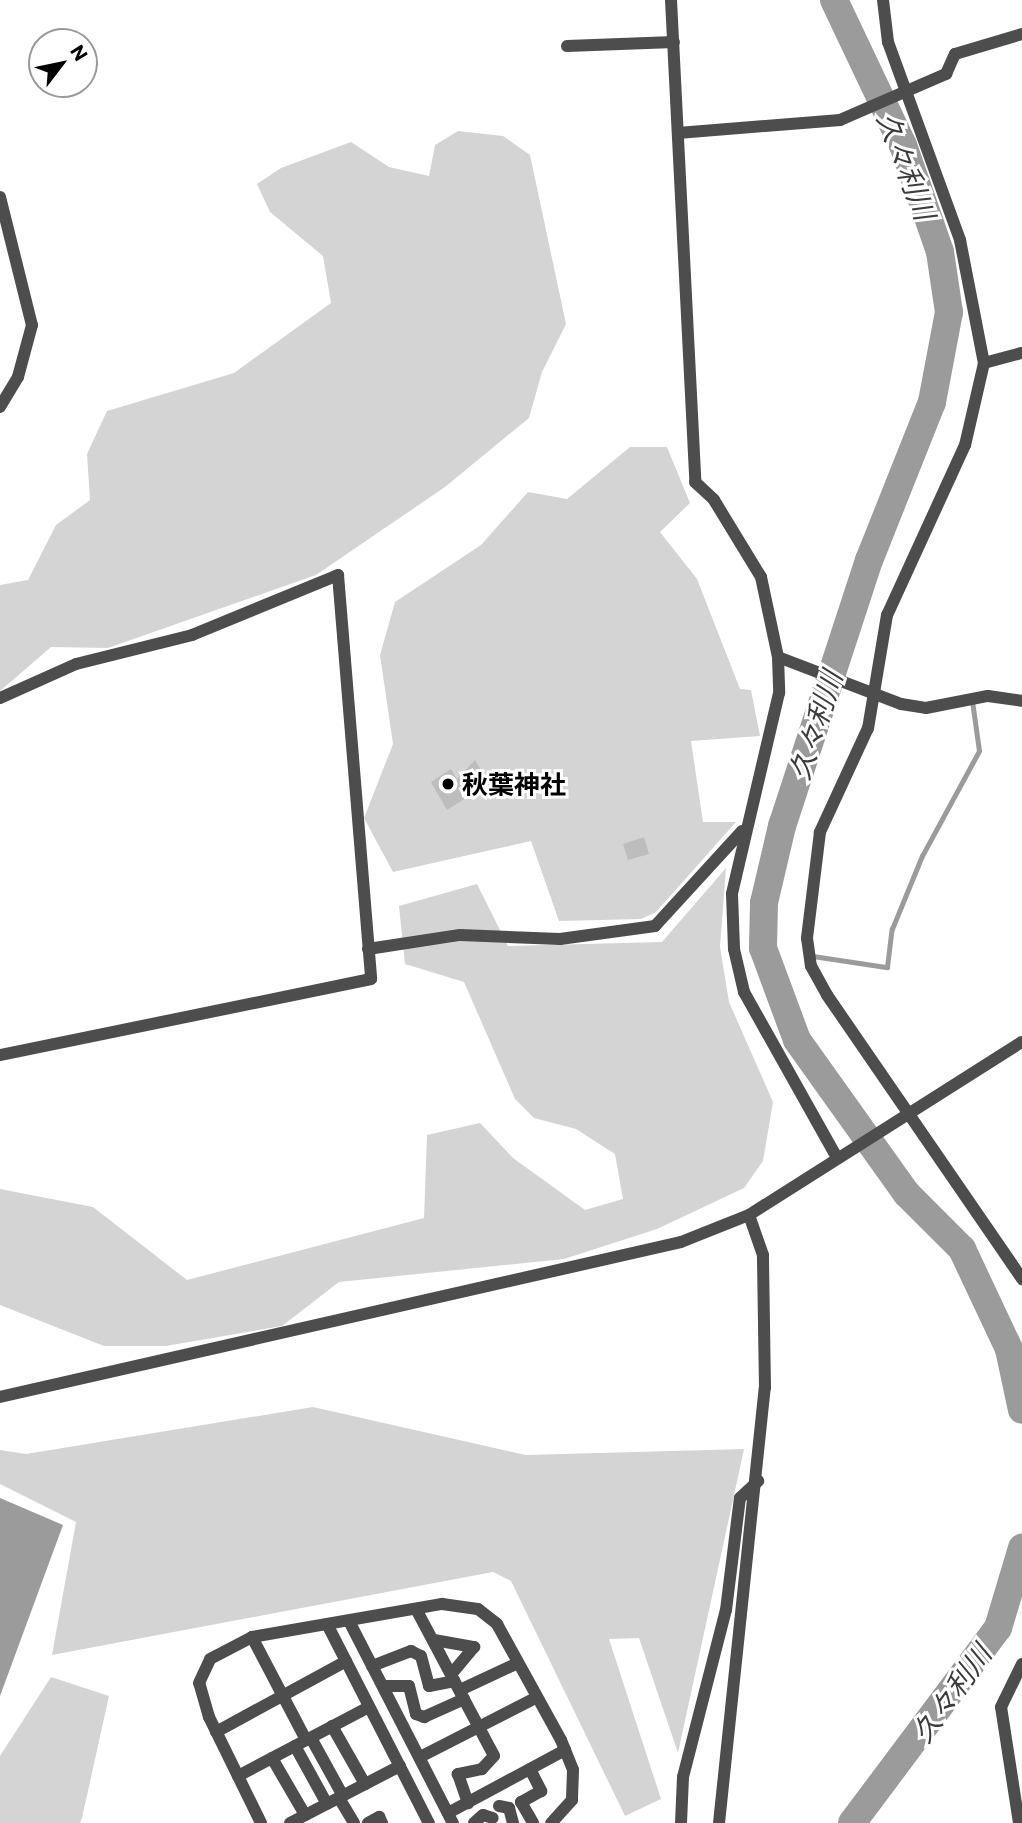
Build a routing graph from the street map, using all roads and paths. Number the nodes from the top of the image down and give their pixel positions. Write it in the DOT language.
graph roads {
  1 [pos="671,0"];
  2 [pos="883,0"];
  3 [pos="1022,34"];
  4 [pos="674,42"];
  5 [pos="567,46"];
  6 [pos="902,90"];
  7 [pos="678,133"];
  8 [pos="0,197"];
  9 [pos="1022,353"];
  10 [pos="984,363"];
  11 [pos="0,407"];
  12 [pos="778,657"];
  13 [pos="875,692"];
  14 [pos="0,698"];
  15 [pos="1022,701"];
  16 [pos="743,831"];
  17 [pos="368,949"];
  18 [pos="1022,1042"];
  19 [pos="0,1055"];
  20 [pos="911,1112"];
  21 [pos="837,1158"];
  22 [pos="749,1215"];
  23 [pos="1022,1279"];
  24 [pos="0,1396"];
  25 [pos="758,1481"];
  26 [pos="416,1609"];
  27 [pos="349,1621"];
  28 [pos="327,1624"];
  29 [pos="252,1637"];
  30 [pos="434,1640"];
  31 [pos="346,1661"];
  32 [pos="518,1663"];
  33 [pos="1022,1664"];
  34 [pos="372,1666"];
  35 [pos="383,1686"];
  36 [pos="457,1686"];
  37 [pos="283,1696"];
  38 [pos="537,1697"];
  39 [pos="369,1707"];
  40 [pos="332,1726"];
  41 [pos="479,1728"];
  42 [pos="216,1732"];
  43 [pos="304,1741"];
  44 [pos="565,1750"];
  45 [pos="348,1752"];
  46 [pos="420,1757"];
  47 [pos="272,1758"];
  48 [pos="325,1764"];
  49 [pos="400,1766"];
  50 [pos="530,1769"];
  51 [pos="238,1776"];
  52 [pos="298,1777"];
  53 [pos="365,1784"];
  54 [pos="275,1790"];
  55 [pos="490,1791"];
  56 [pos="336,1799"];
  57 [pos="469,1802"];
  58 [pos="488,1817"];
  59 [pos="451,1818"];
  60 [pos="300,1820"];
  61 [pos="516,1821"];
  62 [pos="427,1822"];
  63 [pos="261,1823"];
  64 [pos="354,1823"];
  65 [pos="368,1823"];
  66 [pos="382,1823"];
  67 [pos="533,1823"];
  68 [pos="551,1823"];
  69 [pos="681,1823"];
  70 [pos="719,1823"];
  71 [pos="1019,1823"];
  1 -- 4 [label="street"];
  2 -- 6 [label="street"];
  3 -- 6 [label="street"];
  4 -- 5 [label="street"];
  4 -- 7 [label="street"];
  6 -- 7 [label="street"];
  6 -- 10 [label="street"];
  7 -- 12 [label="street"];
  8 -- 11 [label="street"];
  9 -- 10 [label="street"];
  10 -- 13 [label="street"];
  12 -- 13 [label="street"];
  12 -- 16 [label="street"];
  13 -- 15 [label="street"];
  13 -- 20 [label="street"];
  14 -- 17 [label="street"];
  16 -- 17 [label="street"];
  16 -- 21 [label="street"];
  17 -- 19 [label="street"];
  18 -- 20 [label="street"];
  20 -- 21 [label="street"];
  20 -- 23 [label="street"];
  21 -- 22 [label="street"];
  22 -- 24 [label="street"];
  22 -- 25 [label="street"];
  25 -- 69 [label="street"];
  25 -- 70 [label="street"];
  26 -- 27 [label="street"];
  26 -- 30 [label="street"];
  26 -- 32 [label="street"];
  27 -- 28 [label="street"];
  27 -- 34 [label="street"];
  28 -- 29 [label="street"];
  28 -- 31 [label="street"];
  29 -- 37 [label="street"];
  29 -- 42 [label="street"];
  30 -- 36 [label="street"];
  30 -- 36 [label="street"];
  31 -- 37 [label="street"];
  31 -- 39 [label="street"];
  32 -- 36 [label="street"];
  32 -- 38 [label="street"];
  33 -- 71 [label="street"];
  34 -- 35 [label="street"];
  34 -- 36 [label="street"];
  35 -- 36 [label="street"];
  35 -- 46 [label="street"];
  36 -- 41 [label="street"];
  37 -- 42 [label="street"];
  37 -- 43 [label="street"];
  38 -- 41 [label="street"];
  38 -- 44 [label="street"];
  39 -- 40 [label="street"];
  39 -- 49 [label="street"];
  40 -- 43 [label="street"];
  40 -- 45 [label="street"];
  41 -- 46 [label="street"];
  41 -- 57 [label="street"];
  42 -- 51 [label="street"];
  43 -- 47 [label="street"];
  43 -- 48 [label="street"];
  43 -- 52 [label="street"];
  44 -- 50 [label="street"];
  44 -- 68 [label="street"];
  45 -- 48 [label="street"];
  45 -- 53 [label="street"];
  46 -- 59 [label="street"];
  47 -- 51 [label="street"];
  47 -- 52 [label="street"];
  48 -- 56 [label="street"];
  49 -- 53 [label="street"];
  49 -- 62 [label="street"];
  50 -- 55 [label="street"];
  50 -- 67 [label="street"];
  51 -- 63 [label="street"];
  52 -- 54 [label="street"];
  52 -- 56 [label="street"];
  52 -- 60 [label="street"];
  53 -- 56 [label="street"];
  55 -- 57 [label="street"];
  55 -- 58 [label="street"];
  56 -- 60 [label="street"];
  56 -- 64 [label="street"];
  57 -- 58 [label="street"];
  57 -- 59 [label="street"];
  58 -- 61 [label="street"];
  65 -- 66 [label="street"];
}
